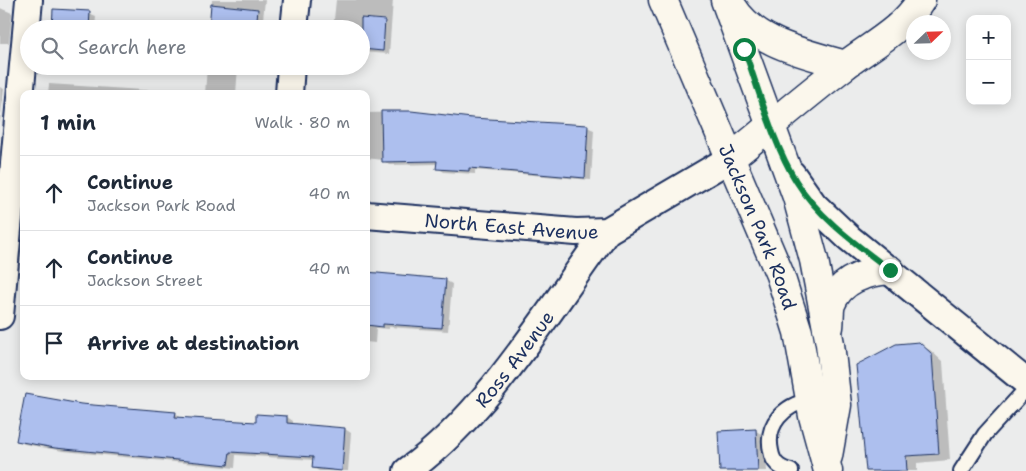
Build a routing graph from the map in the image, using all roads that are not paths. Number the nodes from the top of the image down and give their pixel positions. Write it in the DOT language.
graph roads {
  1 [pos="29,0"];
  2 [pos="297,0"];
  3 [pos="663,0"];
  4 [pos="727,0"];
  5 [pos="921,0"];
  6 [pos="27,20"];
  7 [pos="295,20"];
  8 [pos="845,65"];
  9 [pos="22,75"];
  10 [pos="290,75"];
  11 [pos="21,90"];
  12 [pos="289,90"];
  13 [pos="20,100"];
  14 [pos="772,125"];
  15 [pos="731,158"];
  16 [pos="786,164"];
  17 [pos="12,188"];
  18 [pos="370,215"];
  19 [pos="607,230"];
  20 [pos="890,270"];
  21 [pos="0,316"];
  22 [pos="828,334"];
  23 [pos="1026,382"];
  24 [pos="1026,389"];
  25 [pos="810,400"];
  26 [pos="827,467"];
  27 [pos="407,471"];
  28 [pos="791,471"];
  29 [pos="961,471"];
  1 -- 6 [label="street"];
  2 -- 7 [label="street"];
  3 -- 15 [label="main road, Jackson Park Road"];
  4 -- 8 [label="main road"];
  4 -- 14 [label="main road, Jackson Park Road"];
  5 -- 8 [label="main road, North East Avenue"];
  8 -- 14 [label="main road, North East Avenue"];
  9 -- 11 [label="street"];
  10 -- 12 [label="street"];
  13 -- 17 [label="street"];
  14 -- 15 [label="main road, North East Avenue"];
  14 -- 16 [label="main road, Jackson Park Road"];
  15 -- 19 [label="street, North East Avenue"];
  15 -- 25 [label="main road, Jackson Park Road"];
  16 -- 20 [label="street"];
  16 -- 22 [label="main road, Jackson Park Road"];
  17 -- 21 [label="street"];
  18 -- 19 [label="street, North East Avenue"];
  19 -- 27 [label="street, Ross Avenue"];
  20 -- 22 [label="main road"];
  20 -- 23 [label="street"];
  22 -- 26 [label="main road, Jackson Park Road"];
  24 -- 29 [label="lane"];
  25 -- 26 [label="main road, Jackson Park Road"];
  25 -- 28 [label="lane"];
}
